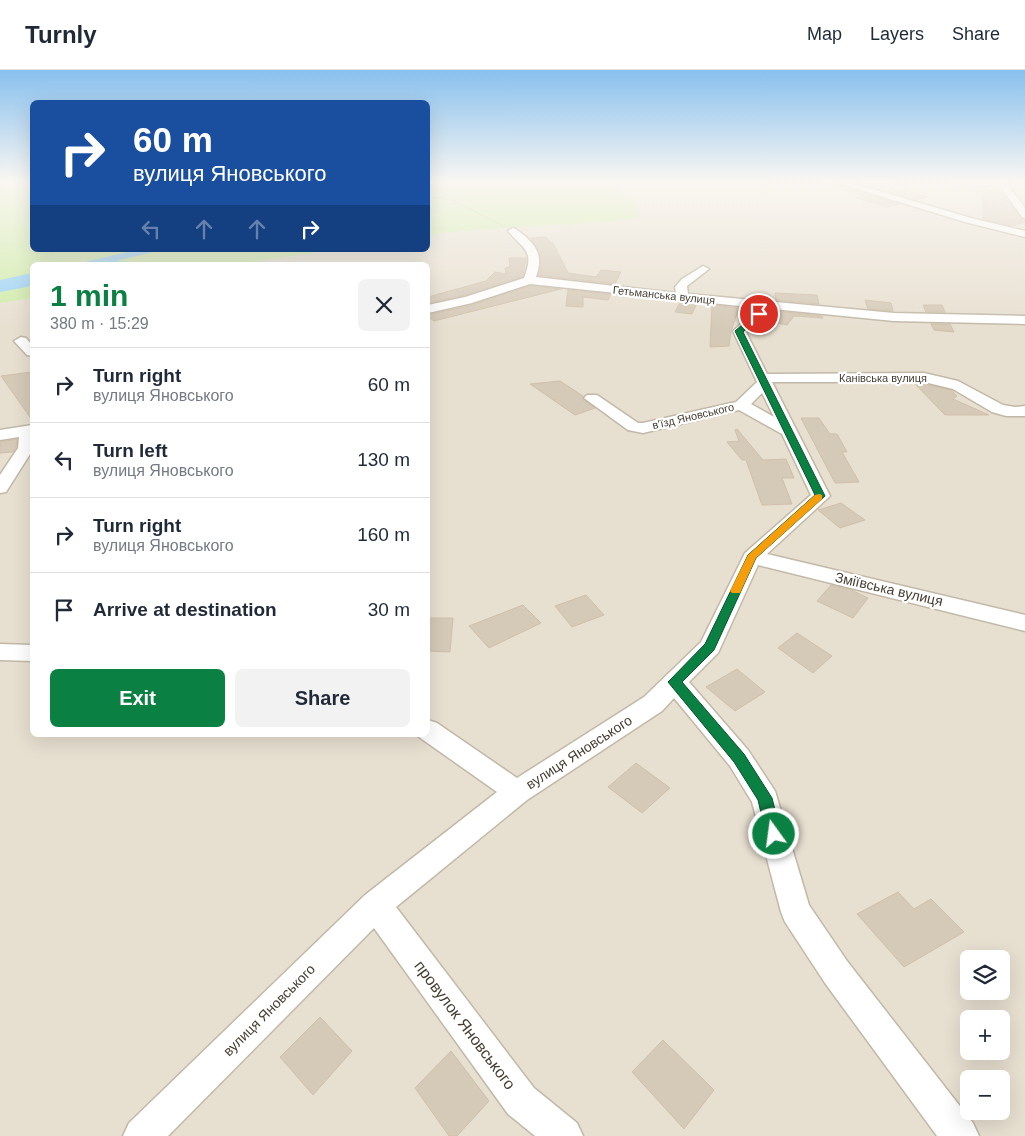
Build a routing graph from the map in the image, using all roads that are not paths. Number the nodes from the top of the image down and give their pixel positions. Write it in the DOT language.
graph roads {
  1 [pos="512,231"];
  2 [pos="1012,231"];
  3 [pos="1025,234"];
  4 [pos="703,269"];
  5 [pos="529,280"];
  6 [pos="683,297"];
  7 [pos="770,305"];
  8 [pos="430,309"];
  9 [pos="1025,320"];
  10 [pos="21,341"];
  11 [pos="30,350"];
  12 [pos="763,380"];
  13 [pos="592,398"];
  14 [pos="741,405"];
  15 [pos="1025,411"];
  16 [pos="30,430"];
  17 [pos="788,431"];
  18 [pos="0,435"];
  19 [pos="0,488"];
  20 [pos="752,557"];
  21 [pos="1025,623"];
  22 [pos="0,652"];
  23 [pos="30,653"];
  24 [pos="674,682"];
  25 [pos="430,731"];
  26 [pos="518,792"];
  27 [pos="376,905"];
  28 [pos="142,1136"];
  29 [pos="564,1136"];
  30 [pos="960,1136"];
  1 -- 5 [label="street"];
  2 -- 3 [label="street"];
  4 -- 6 [label="street"];
  5 -- 6 [label="street, Гетьманська вулиця"];
  5 -- 8 [label="street, Гетьманська вулиця"];
  6 -- 7 [label="street, Гетьманська вулиця"];
  7 -- 9 [label="street, Гетьманська вулиця"];
  7 -- 12 [label="street, вулиця Яновського"];
  10 -- 11 [label="street"];
  12 -- 14 [label="street, в’їзд Яновського"];
  12 -- 15 [label="street, Канівська вулиця"];
  12 -- 17 [label="street, вулиця Яновського"];
  13 -- 14 [label="street, в’їзд Яновського"];
  14 -- 17 [label="street"];
  16 -- 18 [label="street"];
  16 -- 19 [label="street"];
  17 -- 20 [label="street, вулиця Яновського"];
  20 -- 21 [label="street, Зміївська вулиця"];
  20 -- 24 [label="street, вулиця Яновського"];
  22 -- 23 [label="street"];
  24 -- 26 [label="street, вулиця Яновського"];
  24 -- 30 [label="street"];
  25 -- 26 [label="street"];
  26 -- 27 [label="street, вулиця Яновського"];
  27 -- 28 [label="street, вулиця Яновського"];
  27 -- 29 [label="street, провулок Яновського"];
}
